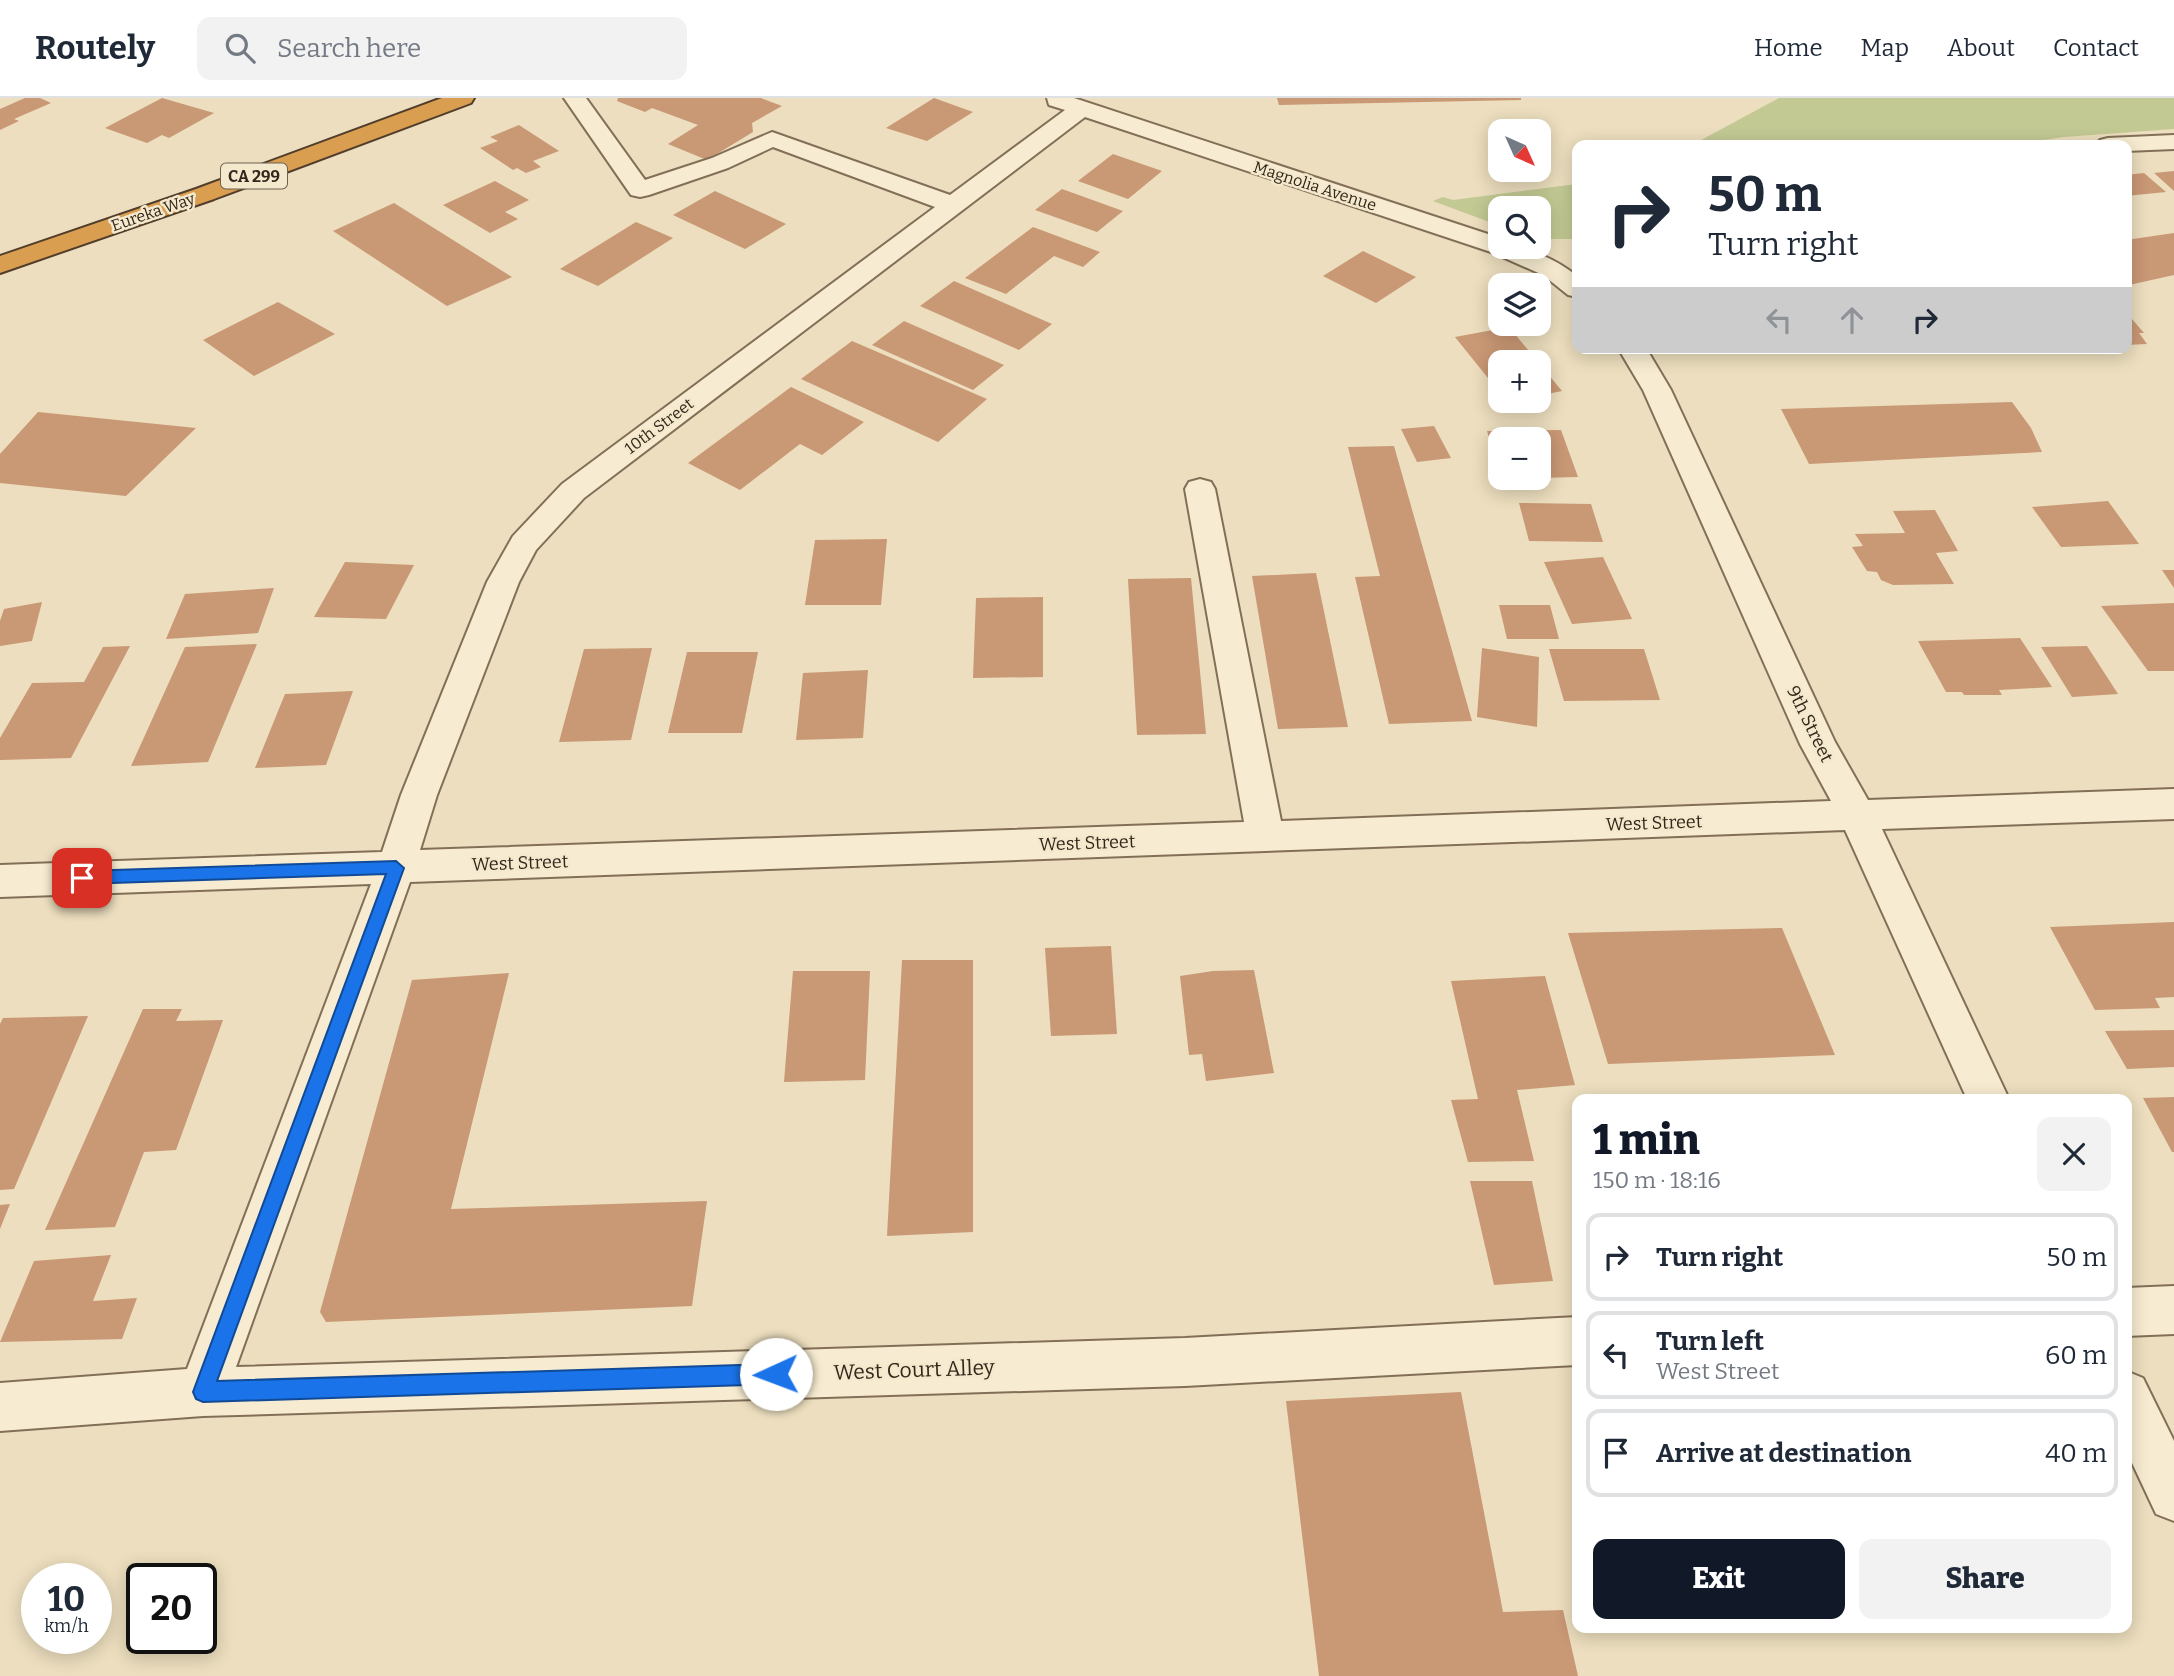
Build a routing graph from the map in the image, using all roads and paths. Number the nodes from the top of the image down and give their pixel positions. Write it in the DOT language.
graph roads {
  1 [pos="463,98"];
  2 [pos="575,98"];
  3 [pos="1051,98"];
  4 [pos="1082,108"];
  5 [pos="2174,142"];
  6 [pos="2132,144"];
  7 [pos="953,205"];
  8 [pos="0,264"];
  9 [pos="1565,264"];
  10 [pos="1636,354"];
  11 [pos="1200,489"];
  12 [pos="2174,804"];
  13 [pos="1857,815"];
  14 [pos="1265,836"];
  15 [pos="396,868"];
  16 [pos="0,881"];
  17 [pos="1986,1094"];
  18 [pos="2174,1310"];
  19 [pos="2132,1312"];
  20 [pos="1572,1341"];
  21 [pos="203,1392"];
  22 [pos="0,1407"];
  23 [pos="2132,1408"];
  24 [pos="2174,1496"];
  1 -- 8 [label="highway, Eureka Way / CA 299"];
  2 -- 7 [label="street"];
  3 -- 4 [label="street, Magnolia Avenue"];
  4 -- 7 [label="street, 10th Street"];
  4 -- 9 [label="street, Magnolia Avenue"];
  5 -- 6 [label="street"];
  7 -- 15 [label="street, 10th Street"];
  10 -- 13 [label="street, 9th Street"];
  11 -- 14 [label="street"];
  12 -- 13 [label="street, West Street"];
  13 -- 14 [label="street, West Street"];
  13 -- 17 [label="street, 9th Street"];
  14 -- 15 [label="street, West Street"];
  15 -- 16 [label="street, West Street"];
  15 -- 21 [label="street, 10th Street"];
  18 -- 19 [label="street"];
  20 -- 21 [label="street, West Court Alley"];
  21 -- 22 [label="street, West Court Alley"];
  23 -- 24 [label="street"];
}
